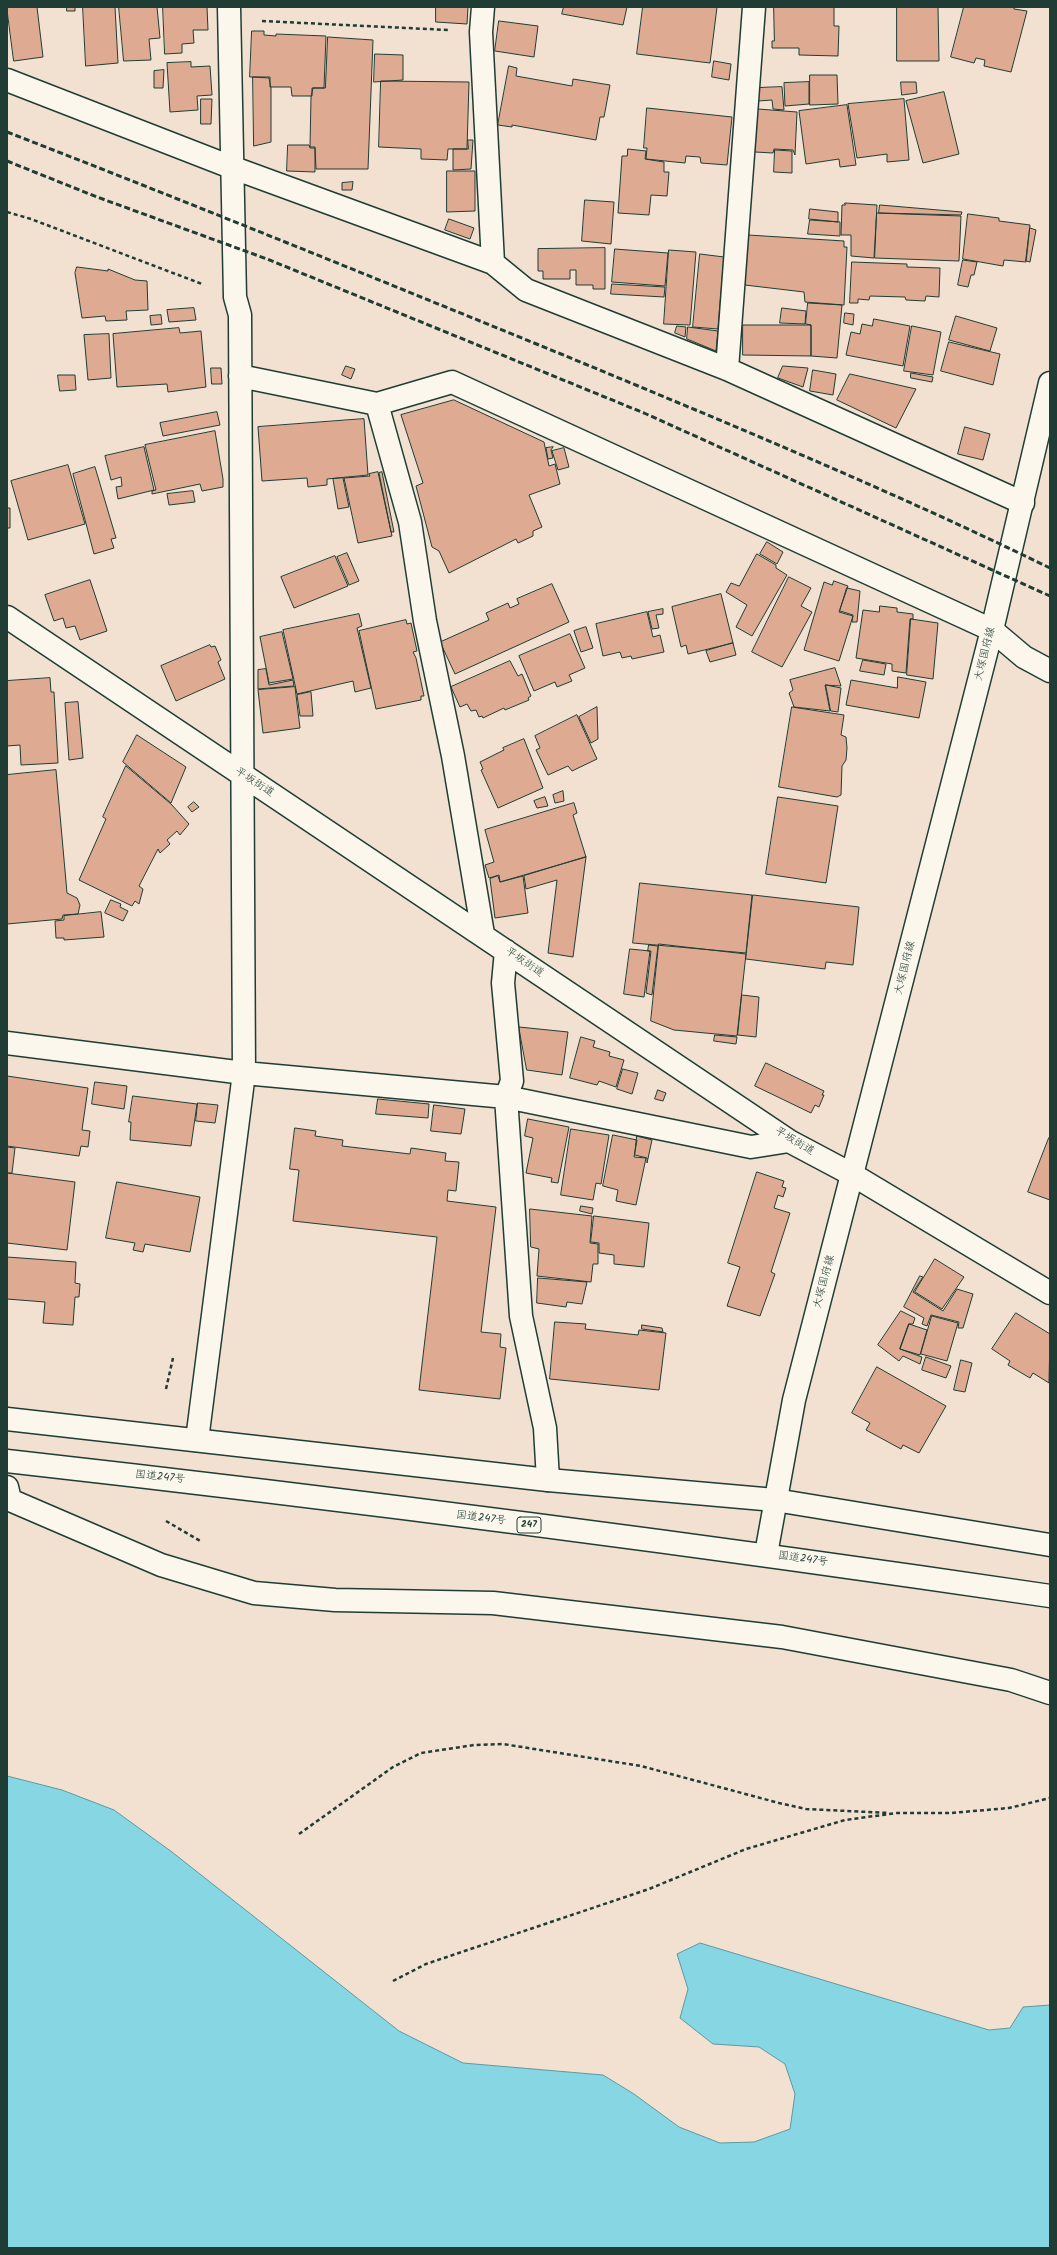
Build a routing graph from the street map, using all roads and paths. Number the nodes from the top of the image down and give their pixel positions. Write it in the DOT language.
graph roads {
  1 [pos="483,7"];
  2 [pos="754,7"];
  3 [pos="230,13"];
  4 [pos="481,32"];
  5 [pos="7,80"];
  6 [pos="231,166"];
  7 [pos="7,212"];
  8 [pos="493,263"];
  9 [pos="234,297"];
  10 [pos="727,369"];
  11 [pos="240,376"];
  12 [pos="1050,384"];
  13 [pos="377,404"];
  14 [pos="1023,503"];
  15 [pos="7,617"];
  16 [pos="992,630"];
  17 [pos="1050,671"];
  18 [pos="244,777"];
  19 [pos="483,934"];
  20 [pos="506,951"];
  21 [pos="7,1042"];
  22 [pos="244,1073"];
  23 [pos="506,1097"];
  24 [pos="789,1141"];
  25 [pos="853,1175"];
  26 [pos="1050,1293"];
  27 [pos="7,1419"];
  28 [pos="197,1440"];
  29 [pos="7,1461"];
  30 [pos="548,1480"];
  31 [pos="7,1487"];
  32 [pos="775,1500"];
  33 [pos="1050,1545"];
  34 [pos="766,1554"];
  35 [pos="1050,1596"];
  36 [pos="1050,1693"];
  37 [pos="1050,1798"];
  38 [pos="897,1814"];
  39 [pos="299,1834"];
  40 [pos="393,1982"];
  1 -- 4 [label="main road"];
  2 -- 10 [label="main road"];
  3 -- 4 [label="path"];
  3 -- 6 [label="main road"];
  4 -- 8 [label="main road"];
  5 -- 6 [label="main road"];
  6 -- 8 [label="main road"];
  6 -- 9 [label="main road"];
  7 -- 9 [label="path"];
  8 -- 10 [label="main road"];
  9 -- 11 [label="main road"];
  10 -- 14 [label="main road"];
  11 -- 13 [label="main road"];
  11 -- 18 [label="main road"];
  12 -- 14 [label="main road, 大塚国府線"];
  13 -- 16 [label="main road"];
  13 -- 19 [label="main road"];
  14 -- 16 [label="main road, 大塚国府線"];
  15 -- 18 [label="main road, 平坂街道"];
  16 -- 17 [label="main road"];
  16 -- 25 [label="main road, 大塚国府線"];
  18 -- 19 [label="main road, 平坂街道"];
  18 -- 22 [label="main road"];
  19 -- 20 [label="main road, 平坂街道"];
  20 -- 23 [label="main road"];
  20 -- 24 [label="main road, 平坂街道"];
  21 -- 22 [label="main road"];
  22 -- 23 [label="main road"];
  22 -- 28 [label="main road"];
  23 -- 24 [label="main road"];
  23 -- 30 [label="main road"];
  24 -- 25 [label="main road, 平坂街道"];
  25 -- 26 [label="main road, 平坂街道"];
  25 -- 32 [label="main road, 大塚国府線"];
  27 -- 28 [label="main road"];
  28 -- 30 [label="main road"];
  29 -- 34 [label="main road, 国道247号 / 247"];
  30 -- 32 [label="main road"];
  31 -- 36 [label="main road"];
  32 -- 33 [label="main road"];
  32 -- 34 [label="main road, 大塚国府線"];
  34 -- 35 [label="main road, 国道247号 / 247"];
  37 -- 38 [label="path"];
  38 -- 39 [label="path"];
  38 -- 40 [label="path"];
}
